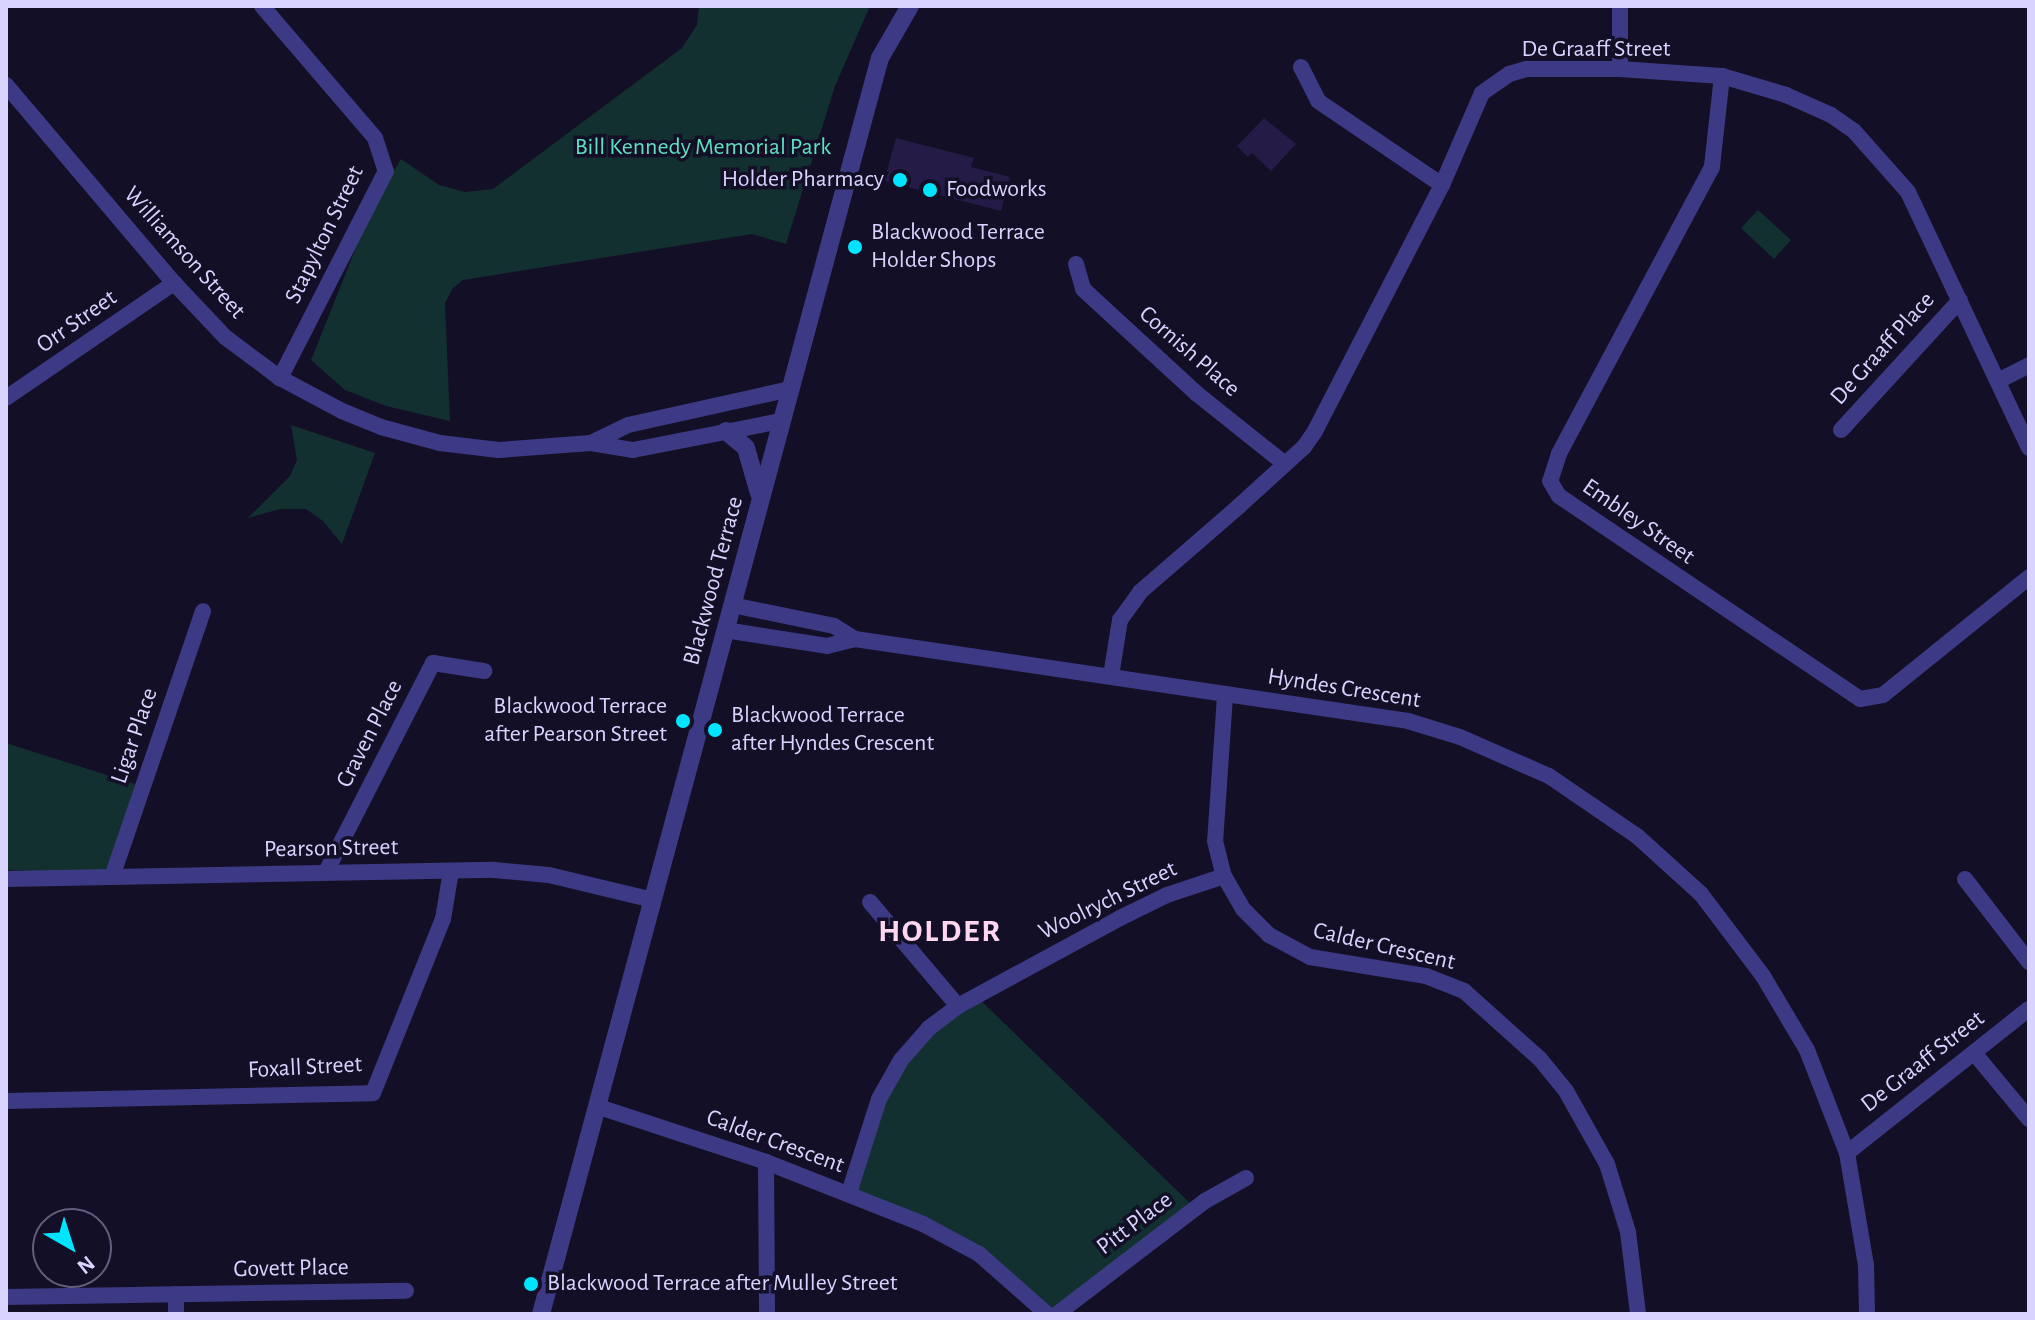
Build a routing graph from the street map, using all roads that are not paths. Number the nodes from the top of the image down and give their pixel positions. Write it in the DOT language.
graph roads {
  1 [pos="262,6"];
  2 [pos="910,6"];
  3 [pos="1620,6"];
  4 [pos="1301,67"];
  5 [pos="1620,69"];
  6 [pos="1722,76"];
  7 [pos="6,85"];
  8 [pos="1442,185"];
  9 [pos="1076,264"];
  10 [pos="174,283"];
  11 [pos="1960,300"];
  12 [pos="2029,365"];
  13 [pos="280,378"];
  14 [pos="1998,381"];
  15 [pos="790,389"];
  16 [pos="6,398"];
  17 [pos="781,421"];
  18 [pos="1841,430"];
  19 [pos="726,431"];
  20 [pos="591,443"];
  21 [pos="2029,448"];
  22 [pos="1285,464"];
  23 [pos="760,500"];
  24 [pos="2029,577"];
  25 [pos="732,605"];
  26 [pos="203,611"];
  27 [pos="725,630"];
  28 [pos="855,639"];
  29 [pos="484,671"];
  30 [pos="1111,676"];
  31 [pos="1225,696"];
  32 [pos="451,871"];
  33 [pos="326,872"];
  34 [pos="1224,876"];
  35 [pos="112,877"];
  36 [pos="6,879"];
  37 [pos="1965,879"];
  38 [pos="653,900"];
  39 [pos="870,902"];
  40 [pos="2029,962"];
  41 [pos="958,1006"];
  42 [pos="2029,1009"];
  43 [pos="1975,1054"];
  44 [pos="6,1101"];
  45 [pos="599,1107"];
  46 [pos="2029,1119"];
  47 [pos="1847,1153"];
  48 [pos="766,1162"];
  49 [pos="1246,1178"];
  50 [pos="849,1193"];
  51 [pos="406,1291"];
  52 [pos="176,1294"];
  53 [pos="6,1297"];
  54 [pos="176,1314"];
  55 [pos="541,1314"];
  56 [pos="767,1314"];
  57 [pos="1047,1314"];
  58 [pos="1057,1314"];
  59 [pos="1638,1314"];
  60 [pos="1867,1314"];
  1 -- 13 [label="street, Stapylton Street"];
  2 -- 15 [label="street, Blackwood Terrace"];
  3 -- 5 [label="street"];
  4 -- 8 [label="street"];
  5 -- 6 [label="street, De Graaff Street"];
  5 -- 8 [label="street, De Graaff Street"];
  6 -- 11 [label="street, De Graaff Street"];
  6 -- 24 [label="street, Embley Street"];
  7 -- 10 [label="street, Williamson Street"];
  8 -- 22 [label="street, De Graaff Street"];
  9 -- 22 [label="street, Cornish Place"];
  10 -- 13 [label="street, Williamson Street"];
  10 -- 16 [label="street, Orr Street"];
  11 -- 14 [label="street, De Graaff Street"];
  11 -- 18 [label="street, De Graaff Place"];
  12 -- 14 [label="street"];
  13 -- 20 [label="street, Williamson Street"];
  14 -- 21 [label="street, De Graaff Street"];
  15 -- 17 [label="street, Blackwood Terrace"];
  15 -- 20 [label="street, Williamson Street"];
  17 -- 19 [label="street, Williamson Street"];
  17 -- 23 [label="street, Blackwood Terrace"];
  19 -- 20 [label="street, Williamson Street"];
  19 -- 23 [label="street"];
  22 -- 30 [label="street, De Graaff Street"];
  23 -- 25 [label="street, Blackwood Terrace"];
  25 -- 27 [label="street, Blackwood Terrace"];
  25 -- 28 [label="street, Hyndes Crescent"];
  26 -- 35 [label="street, Ligar Place"];
  27 -- 28 [label="street, Hyndes Crescent"];
  27 -- 38 [label="street, Blackwood Terrace"];
  28 -- 30 [label="street, Hyndes Crescent"];
  29 -- 33 [label="street, Craven Place"];
  30 -- 31 [label="street, Hyndes Crescent"];
  31 -- 34 [label="street, Calder Crescent"];
  31 -- 47 [label="street, Hyndes Crescent"];
  32 -- 33 [label="street, Pearson Street"];
  32 -- 38 [label="street, Pearson Street"];
  32 -- 44 [label="street, Foxall Street"];
  33 -- 35 [label="street, Pearson Street"];
  34 -- 41 [label="street, Woolrych Street"];
  34 -- 59 [label="street, Calder Crescent"];
  35 -- 36 [label="street, Pearson Street"];
  37 -- 40 [label="street"];
  38 -- 45 [label="street, Blackwood Terrace"];
  39 -- 41 [label="street"];
  41 -- 50 [label="street, Woolrych Street"];
  42 -- 43 [label="street, De Graaff Street"];
  43 -- 46 [label="street"];
  43 -- 47 [label="street, De Graaff Street"];
  45 -- 48 [label="street, Calder Crescent"];
  45 -- 55 [label="street, Blackwood Terrace"];
  47 -- 60 [label="street, Hyndes Crescent"];
  48 -- 50 [label="street, Calder Crescent"];
  48 -- 56 [label="street"];
  49 -- 58 [label="street, Pitt Place"];
  50 -- 57 [label="street, Calder Crescent"];
  51 -- 52 [label="street, Govett Place"];
  52 -- 53 [label="street, Govett Place"];
  52 -- 54 [label="street"];
}
